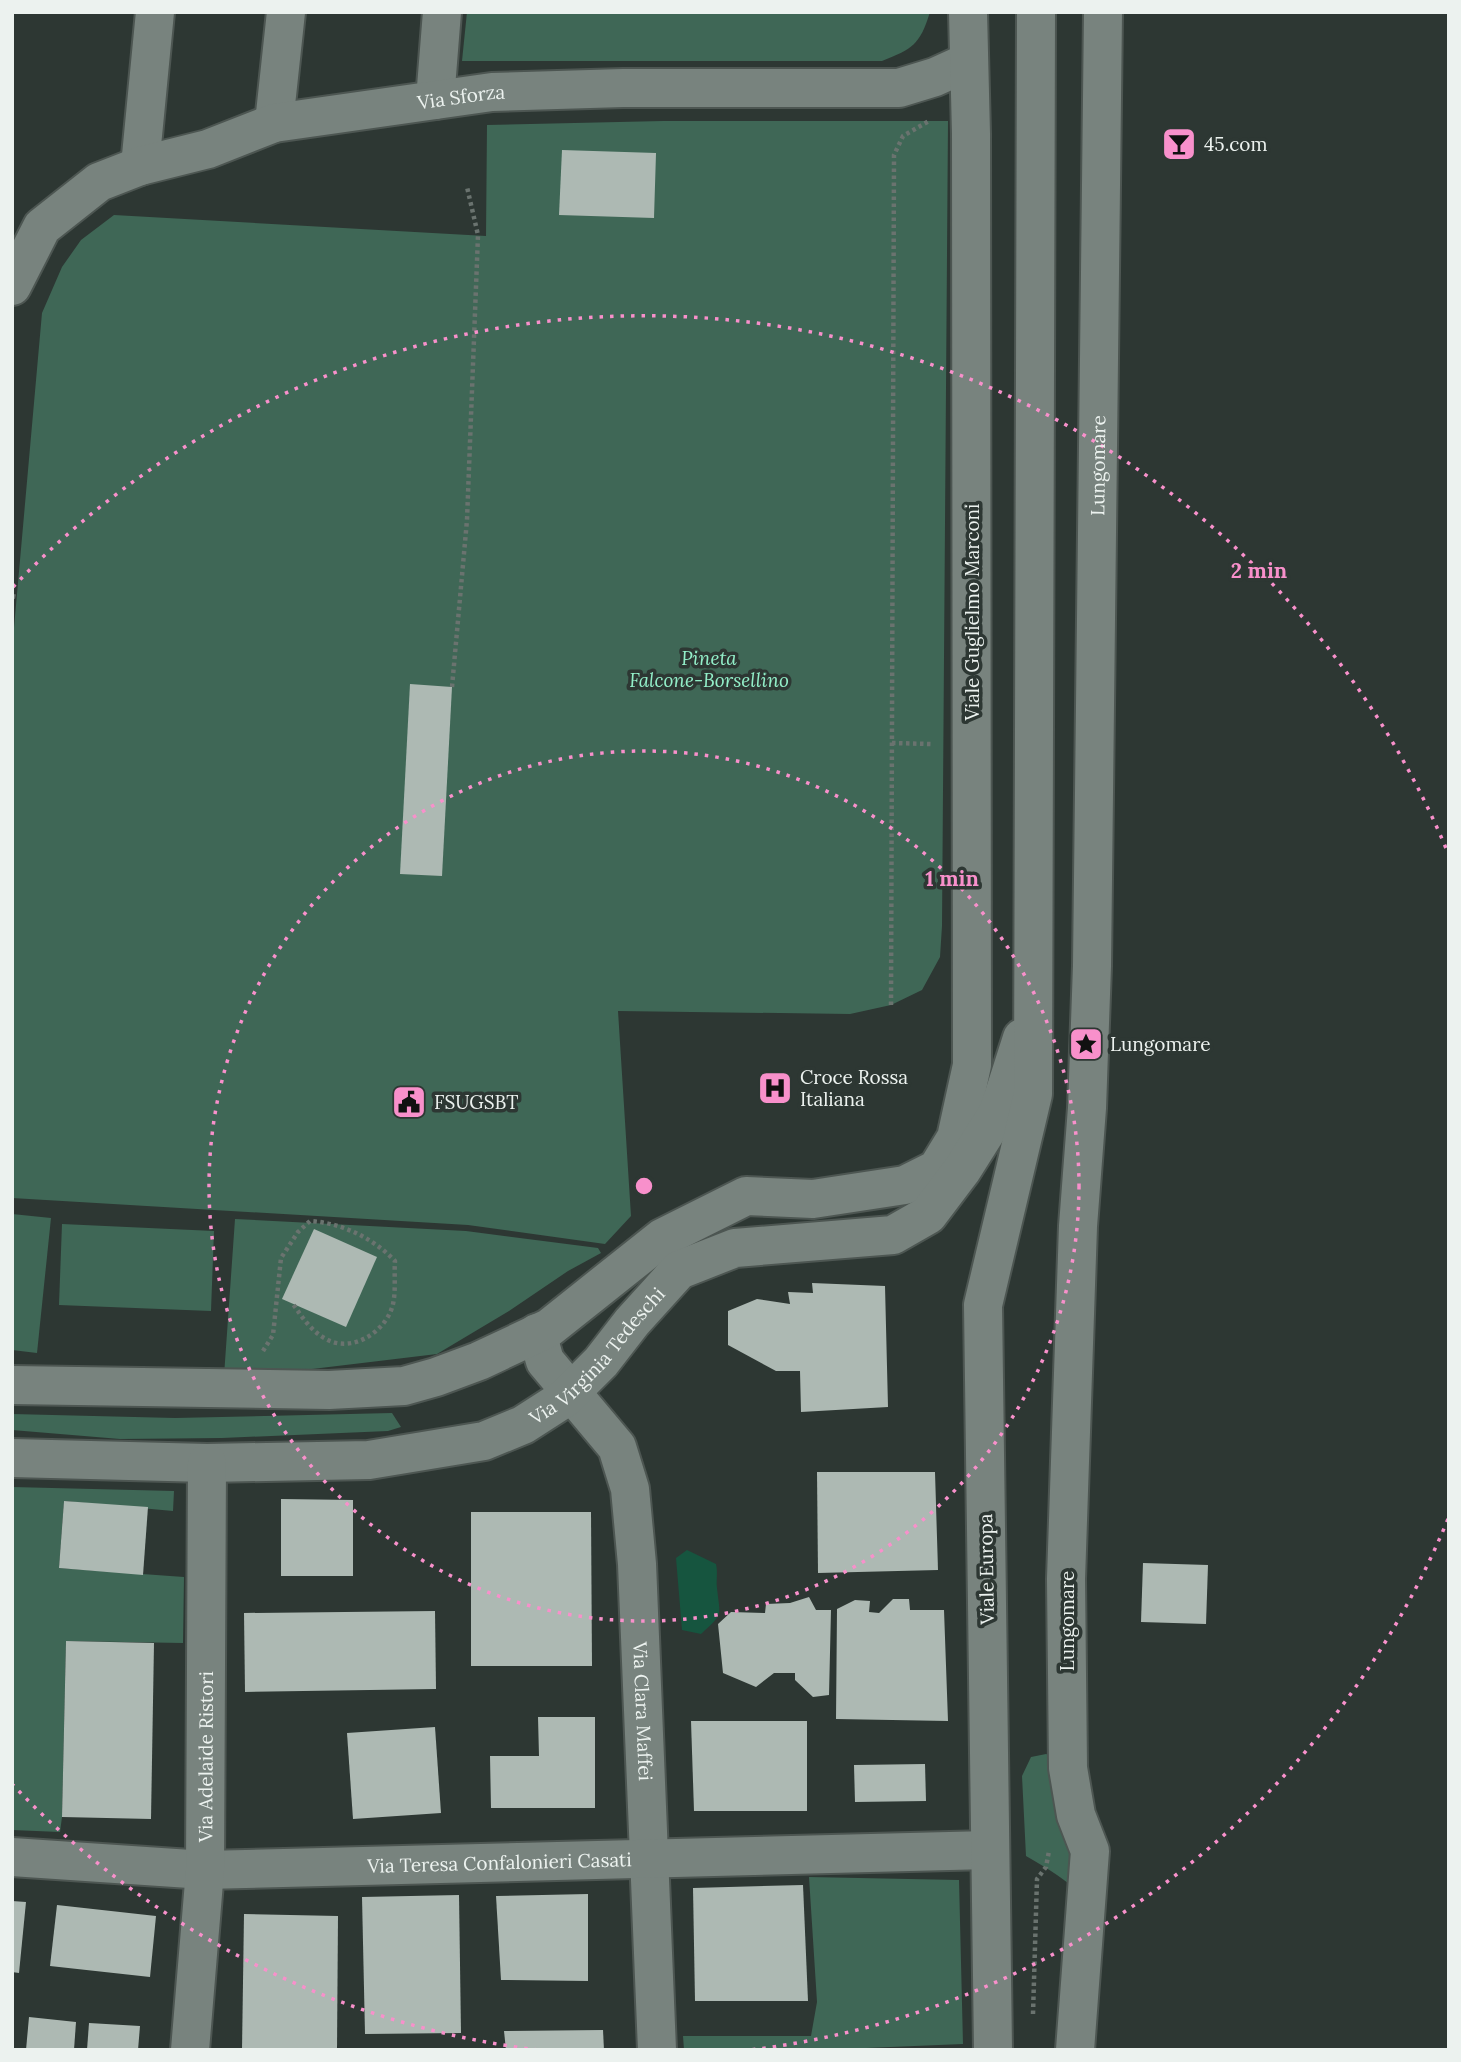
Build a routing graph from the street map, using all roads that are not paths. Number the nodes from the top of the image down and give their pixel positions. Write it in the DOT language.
graph roads {
  1 [pos="155,12"];
  2 [pos="286,12"];
  3 [pos="442,12"];
  4 [pos="968,12"];
  5 [pos="1036,12"];
  6 [pos="1103,12"];
  7 [pos="968,62"];
  8 [pos="435,100"];
  9 [pos="274,123"];
  10 [pos="140,166"];
  11 [pos="12,286"];
  12 [pos="1034,1004"];
  13 [pos="905,1185"];
  14 [pos="551,1325"];
  15 [pos="601,1362"];
  16 [pos="12,1385"];
  17 [pos="572,1391"];
  18 [pos="12,1458"];
  19 [pos="206,1462"];
  20 [pos="989,1850"];
  21 [pos="12,1857"];
  22 [pos="648,1860"];
  23 [pos="205,1870"];
  24 [pos="190,2050"];
  25 [pos="657,2050"];
  26 [pos="993,2050"];
  27 [pos="1075,2050"];
  1 -- 10 [label="street"];
  2 -- 9 [label="street"];
  3 -- 8 [label="street"];
  4 -- 7 [label="street, Viale Guglielmo Marconi"];
  5 -- 12 [label="street"];
  6 -- 27 [label="street, Lungomare"];
  7 -- 8 [label="street, Via Sforza"];
  7 -- 13 [label="street, Viale Guglielmo Marconi"];
  8 -- 9 [label="street, Via Sforza"];
  9 -- 10 [label="street, Via Sforza"];
  10 -- 11 [label="street, Via Sforza"];
  12 -- 15 [label="street, Via Virginia Tedeschi"];
  12 -- 20 [label="street, Viale Europa"];
  13 -- 14 [label="street, Via Virginia Tedeschi"];
  14 -- 15 [label="street"];
  14 -- 16 [label="street, Via Virginia Tedeschi"];
  14 -- 17 [label="street, Via Clara Maffei"];
  15 -- 17 [label="street, Via Virginia Tedeschi"];
  17 -- 19 [label="street, Via Virginia Tedeschi"];
  17 -- 22 [label="street, Via Clara Maffei"];
  18 -- 19 [label="street, Via Virginia Tedeschi"];
  19 -- 23 [label="street, Via Adelaide Ristori"];
  20 -- 22 [label="street, Via Teresa Confalonieri Casati"];
  20 -- 26 [label="street, Viale Europa"];
  21 -- 23 [label="street, Via Teresa Confalonieri Casati"];
  22 -- 23 [label="street, Via Teresa Confalonieri Casati"];
  22 -- 25 [label="street, Via Clara Maffei"];
  23 -- 24 [label="street, Via Adelaide Ristori"];
}
